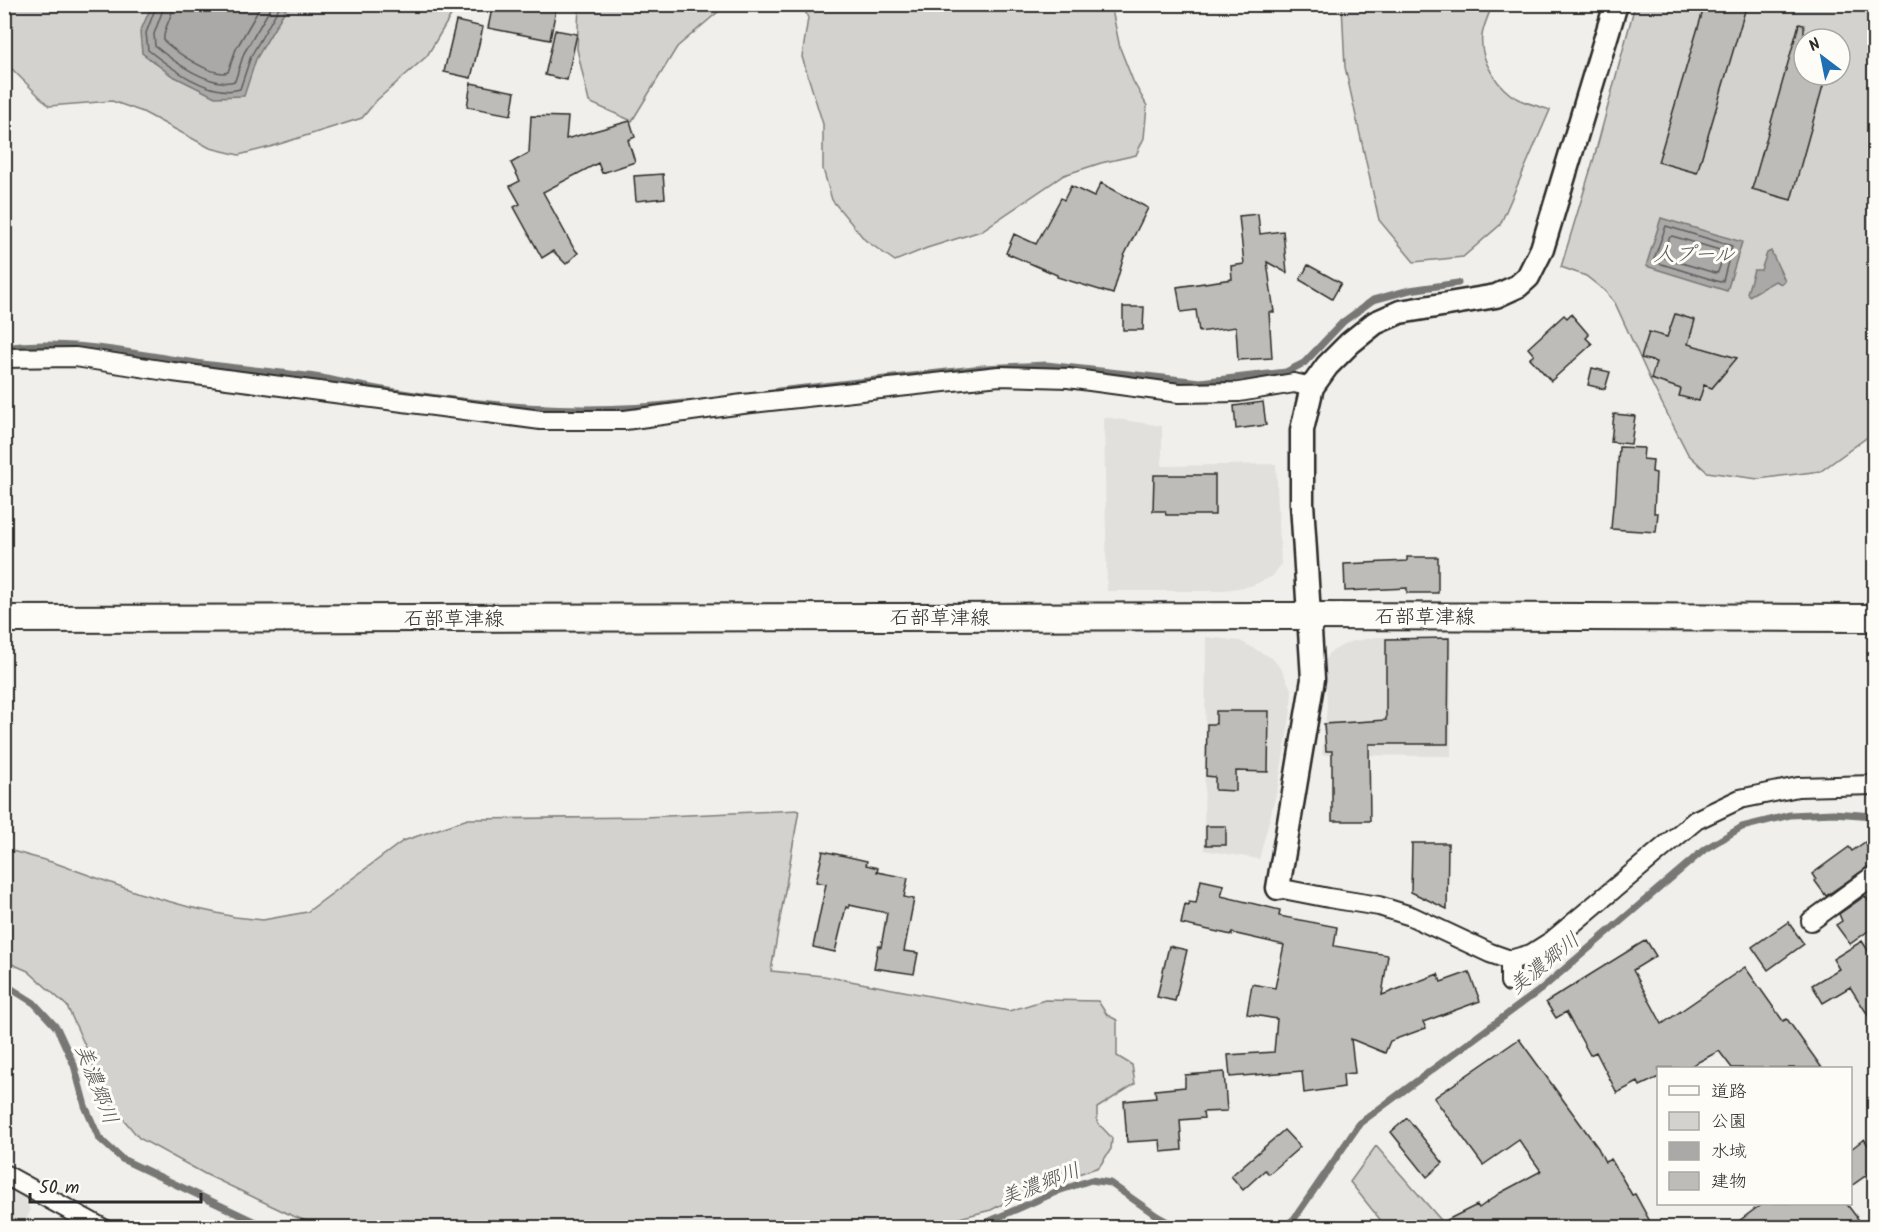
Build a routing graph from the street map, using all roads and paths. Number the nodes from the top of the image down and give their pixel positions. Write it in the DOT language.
graph roads {
  1 [pos="1616,4"];
  2 [pos="4,358"];
  3 [pos="1312,387"];
  4 [pos="1308,616"];
  5 [pos="1875,618"];
  6 [pos="4,619"];
  7 [pos="1875,785"];
  8 [pos="1875,875"];
  9 [pos="1278,888"];
  10 [pos="1811,921"];
  11 [pos="1510,960"];
  12 [pos="1510,982"];
  13 [pos="4,1174"];
  14 [pos="102,1227"];
  1 -- 3 [label="street"];
  2 -- 3 [label="street"];
  3 -- 4 [label="street"];
  4 -- 5 [label="main road, 石部草津線"];
  4 -- 6 [label="main road, 石部草津線"];
  4 -- 9 [label="street"];
  7 -- 11 [label="street"];
  8 -- 10 [label="street"];
  9 -- 11 [label="street"];
  11 -- 12 [label="street"];
  13 -- 14 [label="street"];
}
